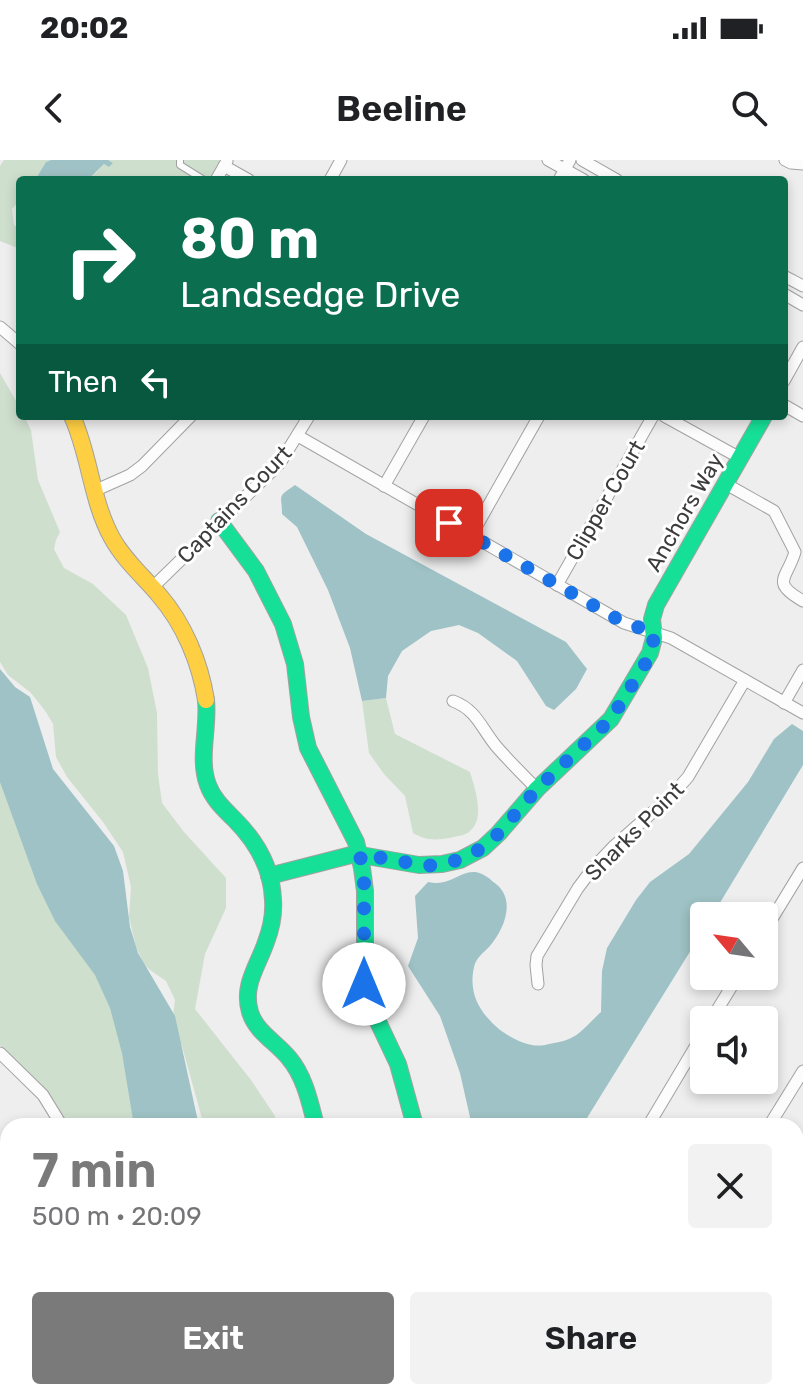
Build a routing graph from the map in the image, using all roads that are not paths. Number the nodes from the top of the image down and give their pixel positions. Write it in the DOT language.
graph roads {
  1 [pos="180,160"];
  2 [pos="548,160"];
  3 [pos="582,160"];
  4 [pos="785,160"];
  5 [pos="225,163"];
  6 [pos="803,164"];
  7 [pos="565,170"];
  8 [pos="198,176"];
  9 [pos="243,176"];
  10 [pos="610,176"];
  11 [pos="0,327"];
  12 [pos="16,341"];
  13 [pos="803,347"];
  14 [pos="788,374"];
  15 [pos="74,420"];
  16 [pos="187,420"];
  17 [pos="307,420"];
  18 [pos="422,420"];
  19 [pos="537,420"];
  20 [pos="651,420"];
  21 [pos="671,420"];
  22 [pos="762,420"];
  23 [pos="298,436"];
  24 [pos="740,458"];
  25 [pos="726,484"];
  26 [pos="384,486"];
  27 [pos="94,491"];
  28 [pos="219,521"];
  29 [pos="471,536"];
  30 [pos="794,548"];
  31 [pos="803,565"];
  32 [pos="557,585"];
  33 [pos="152,588"];
  34 [pos="803,601"];
  35 [pos="654,632"];
  36 [pos="803,670"];
  37 [pos="745,680"];
  38 [pos="453,701"];
  39 [pos="784,703"];
  40 [pos="803,713"];
  41 [pos="537,789"];
  42 [pos="360,854"];
  43 [pos="803,868"];
  44 [pos="269,876"];
  45 [pos="778,909"];
  46 [pos="538,984"];
  47 [pos="0,1053"];
  48 [pos="690,1056"];
  49 [pos="803,1071"];
  50 [pos="57,1118"];
  51 [pos="314,1118"];
  52 [pos="413,1118"];
  53 [pos="653,1118"];
  54 [pos="774,1118"];
  1 -- 8 [label="lane"];
  2 -- 7 [label="street"];
  3 -- 10 [label="street"];
  4 -- 6 [label="street"];
  5 -- 9 [label="street"];
  11 -- 12 [label="street"];
  13 -- 14 [label="street"];
  15 -- 27 [label="street"];
  16 -- 27 [label="street"];
  17 -- 23 [label="street, Captains Court"];
  18 -- 26 [label="street"];
  19 -- 29 [label="street"];
  20 -- 32 [label="street, Clipper Court"];
  21 -- 24 [label="street"];
  22 -- 24 [label="street, Anchors Way"];
  23 -- 26 [label="street"];
  23 -- 28 [label="street, Captains Court"];
  24 -- 25 [label="street, Anchors Way"];
  25 -- 30 [label="street"];
  25 -- 35 [label="street, Anchors Way"];
  26 -- 29 [label="street"];
  27 -- 33 [label="street"];
  28 -- 33 [label="street, Captains Court"];
  28 -- 42 [label="street"];
  29 -- 32 [label="street"];
  30 -- 31 [label="street"];
  30 -- 34 [label="street"];
  32 -- 35 [label="street"];
  33 -- 44 [label="street"];
  35 -- 37 [label="street"];
  35 -- 41 [label="street, Anchors Way"];
  36 -- 39 [label="street"];
  37 -- 39 [label="street"];
  37 -- 46 [label="street, Sharks Point"];
  38 -- 41 [label="street"];
  39 -- 40 [label="street"];
  41 -- 42 [label="street, Anchors Way"];
  42 -- 44 [label="street"];
  42 -- 52 [label="street"];
  43 -- 45 [label="street"];
  44 -- 51 [label="street"];
  47 -- 50 [label="street"];
  48 -- 53 [label="street"];
  49 -- 54 [label="street"];
}
